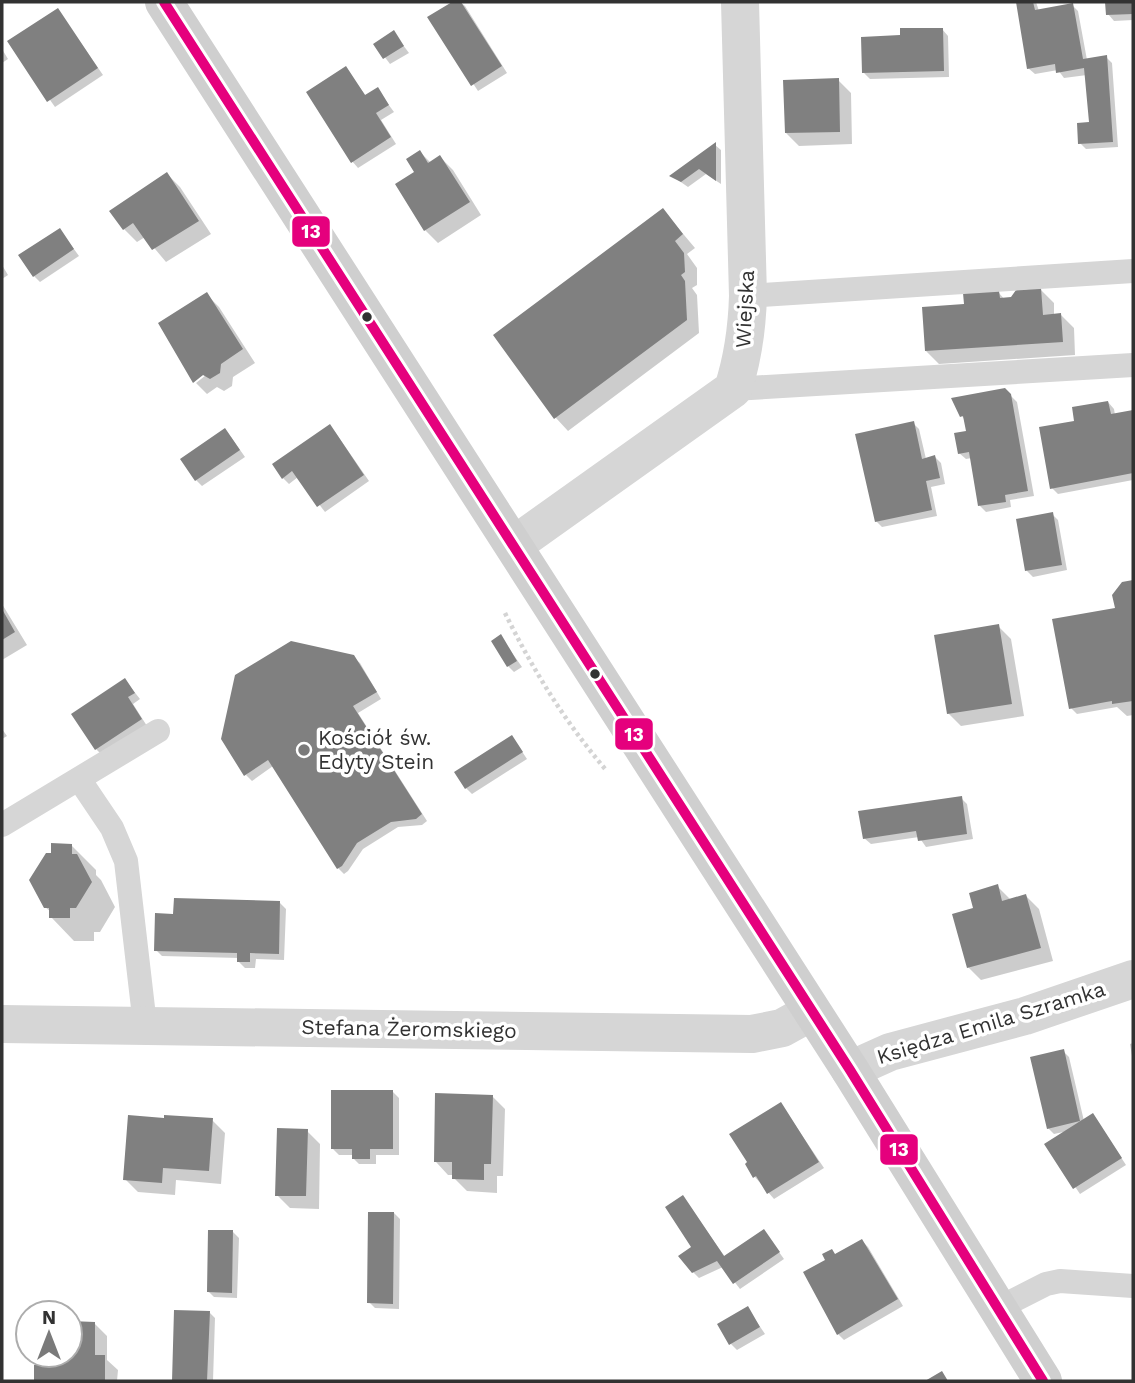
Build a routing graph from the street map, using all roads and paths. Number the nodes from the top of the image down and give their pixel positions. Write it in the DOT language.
graph roads {
  1 [pos="164,2"];
  2 [pos="740,2"];
  3 [pos="1133,271"];
  4 [pos="748,296"];
  5 [pos="1133,365"];
  6 [pos="733,389"];
  7 [pos="514,545"];
  8 [pos="158,731"];
  9 [pos="79,779"];
  10 [pos="2,825"];
  11 [pos="1133,979"];
  12 [pos="811,1012"];
  13 [pos="2,1024"];
  14 [pos="145,1026"];
  15 [pos="850,1070"];
  16 [pos="1133,1286"];
  17 [pos="999,1308"];
  18 [pos="1043,1381"];
  1 -- 7 [label="street"];
  2 -- 4 [label="street, Wiejska"];
  3 -- 4 [label="lane"];
  4 -- 6 [label="street, Wiejska"];
  5 -- 6 [label="lane"];
  6 -- 7 [label="street"];
  7 -- 12 [label="street"];
  8 -- 9 [label="lane"];
  9 -- 10 [label="lane"];
  9 -- 14 [label="lane"];
  11 -- 15 [label="street, Księdza Emila Szramka"];
  12 -- 14 [label="street, Stefana Żeromskiego"];
  12 -- 15 [label="street"];
  13 -- 14 [label="street, Stefana Żeromskiego"];
  15 -- 17 [label="street"];
  16 -- 17 [label="lane"];
  17 -- 18 [label="street"];
}
